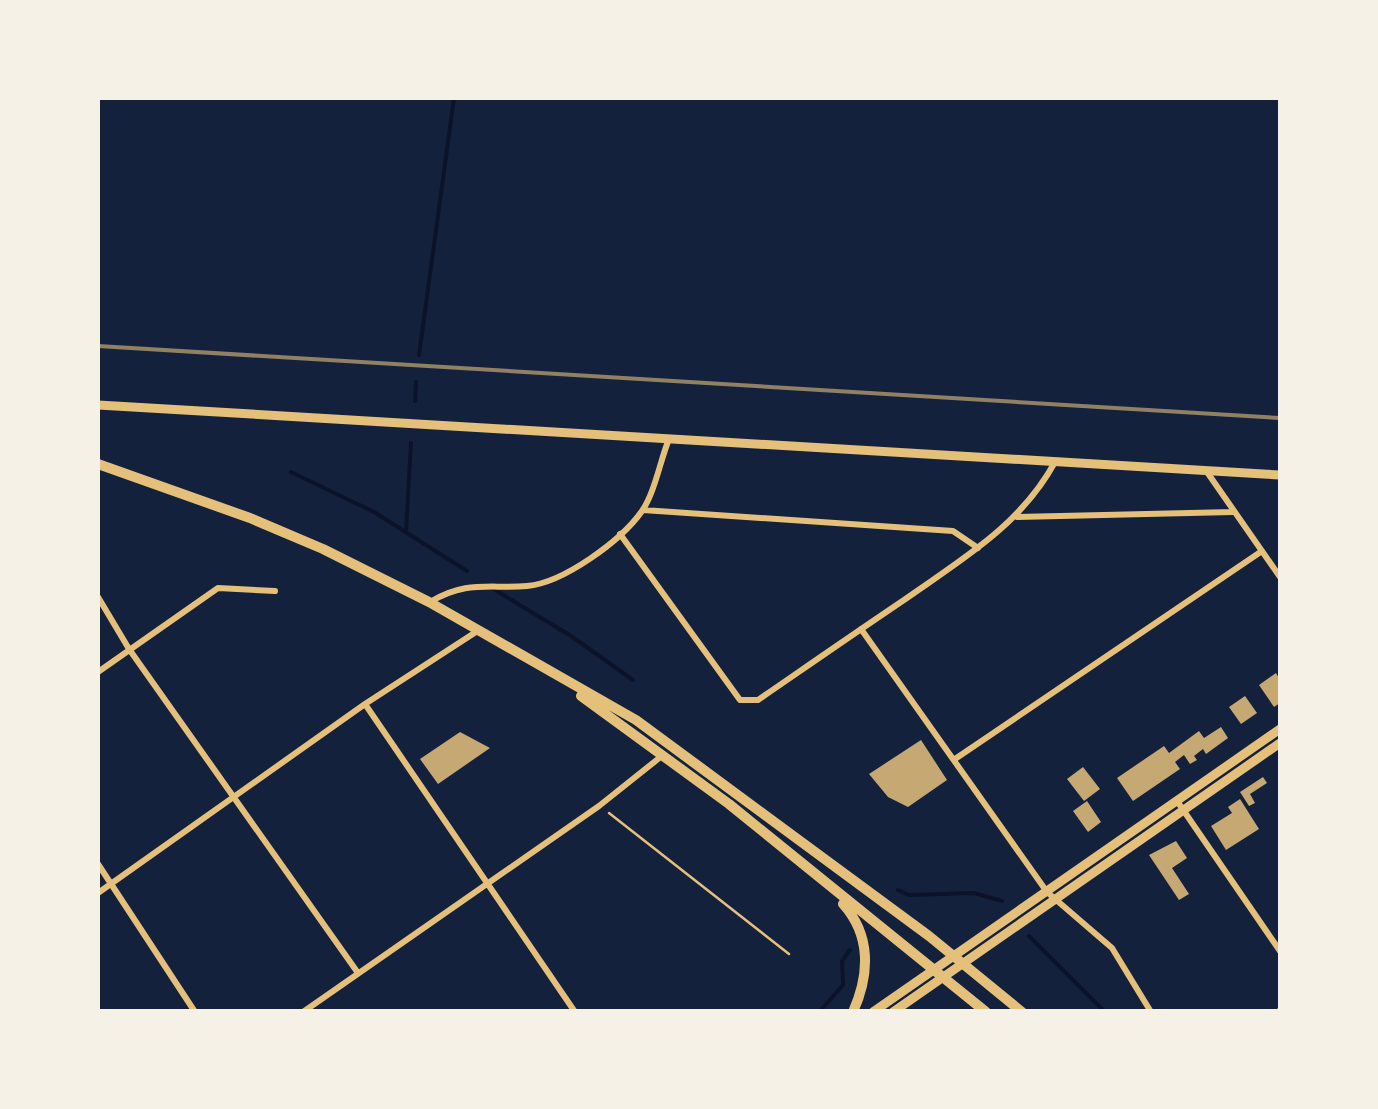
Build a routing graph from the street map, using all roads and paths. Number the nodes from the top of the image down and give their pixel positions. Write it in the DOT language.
graph roads {
  1 [pos="98,404"];
  2 [pos="670,438"];
  3 [pos="1056,461"];
  4 [pos="98,464"];
  5 [pos="1207,472"];
  6 [pos="1280,475"];
  7 [pos="643,510"];
  8 [pos="1233,512"];
  9 [pos="1016,518"];
  10 [pos="620,534"];
  11 [pos="978,548"];
  12 [pos="1262,551"];
  13 [pos="1280,577"];
  14 [pos="275,591"];
  15 [pos="98,597"];
  16 [pos="429,602"];
  17 [pos="861,629"];
  18 [pos="479,630"];
  19 [pos="129,649"];
  20 [pos="532,660"];
  21 [pos="98,672"];
  22 [pos="365,704"];
  23 [pos="1280,728"];
  24 [pos="1280,743"];
  25 [pos="663,754"];
  26 [pos="955,760"];
  27 [pos="233,796"];
  28 [pos="599,806"];
  29 [pos="1181,806"];
  30 [pos="787,852"];
  31 [pos="98,864"];
  32 [pos="111,884"];
  33 [pos="488,884"];
  34 [pos="98,892"];
  35 [pos="1051,896"];
  36 [pos="1280,951"];
  37 [pos="789,954"];
  38 [pos="959,961"];
  39 [pos="358,973"];
  40 [pos="939,975"];
  41 [pos="195,1012"];
  42 [pos="303,1012"];
  43 [pos="575,1012"];
  44 [pos="853,1012"];
  45 [pos="874,1012"];
  46 [pos="893,1012"];
  47 [pos="986,1012"];
  48 [pos="1022,1012"];
  49 [pos="1151,1012"];
  1 -- 2 [label="main road"];
  2 -- 3 [label="main road"];
  2 -- 7 [label="street"];
  3 -- 5 [label="main road"];
  3 -- 9 [label="street"];
  4 -- 16 [label="highway"];
  5 -- 6 [label="main road"];
  5 -- 8 [label="street"];
  7 -- 10 [label="street"];
  7 -- 11 [label="street"];
  8 -- 9 [label="street"];
  8 -- 12 [label="street"];
  9 -- 11 [label="street"];
  10 -- 16 [label="street"];
  10 -- 17 [label="street"];
  11 -- 17 [label="street"];
  12 -- 13 [label="street"];
  12 -- 26 [label="street"];
  14 -- 19 [label="street"];
  15 -- 19 [label="street"];
  16 -- 18 [label="highway"];
  17 -- 26 [label="street"];
  18 -- 20 [label="highway"];
  18 -- 22 [label="street"];
  19 -- 21 [label="street"];
  19 -- 27 [label="street"];
  20 -- 25 [label="highway"];
  20 -- 38 [label="highway"];
  22 -- 27 [label="street"];
  22 -- 33 [label="street"];
  23 -- 29 [label="main road"];
  24 -- 29 [label="main road"];
  25 -- 28 [label="street"];
  25 -- 30 [label="highway"];
  26 -- 35 [label="street"];
  27 -- 32 [label="street"];
  27 -- 39 [label="street"];
  28 -- 33 [label="street"];
  28 -- 37 [label="path"];
  29 -- 35 [label="main road"];
  29 -- 36 [label="street"];
  30 -- 40 [label="highway"];
  30 -- 44 [label="highway"];
  31 -- 32 [label="street"];
  32 -- 34 [label="street"];
  32 -- 41 [label="street"];
  33 -- 39 [label="street"];
  33 -- 43 [label="street"];
  35 -- 38 [label="main road"];
  35 -- 49 [label="street"];
  38 -- 40 [label="main road"];
  38 -- 48 [label="highway"];
  39 -- 42 [label="street"];
  40 -- 45 [label="main road"];
  40 -- 46 [label="main road"];
  40 -- 47 [label="highway"];
}
